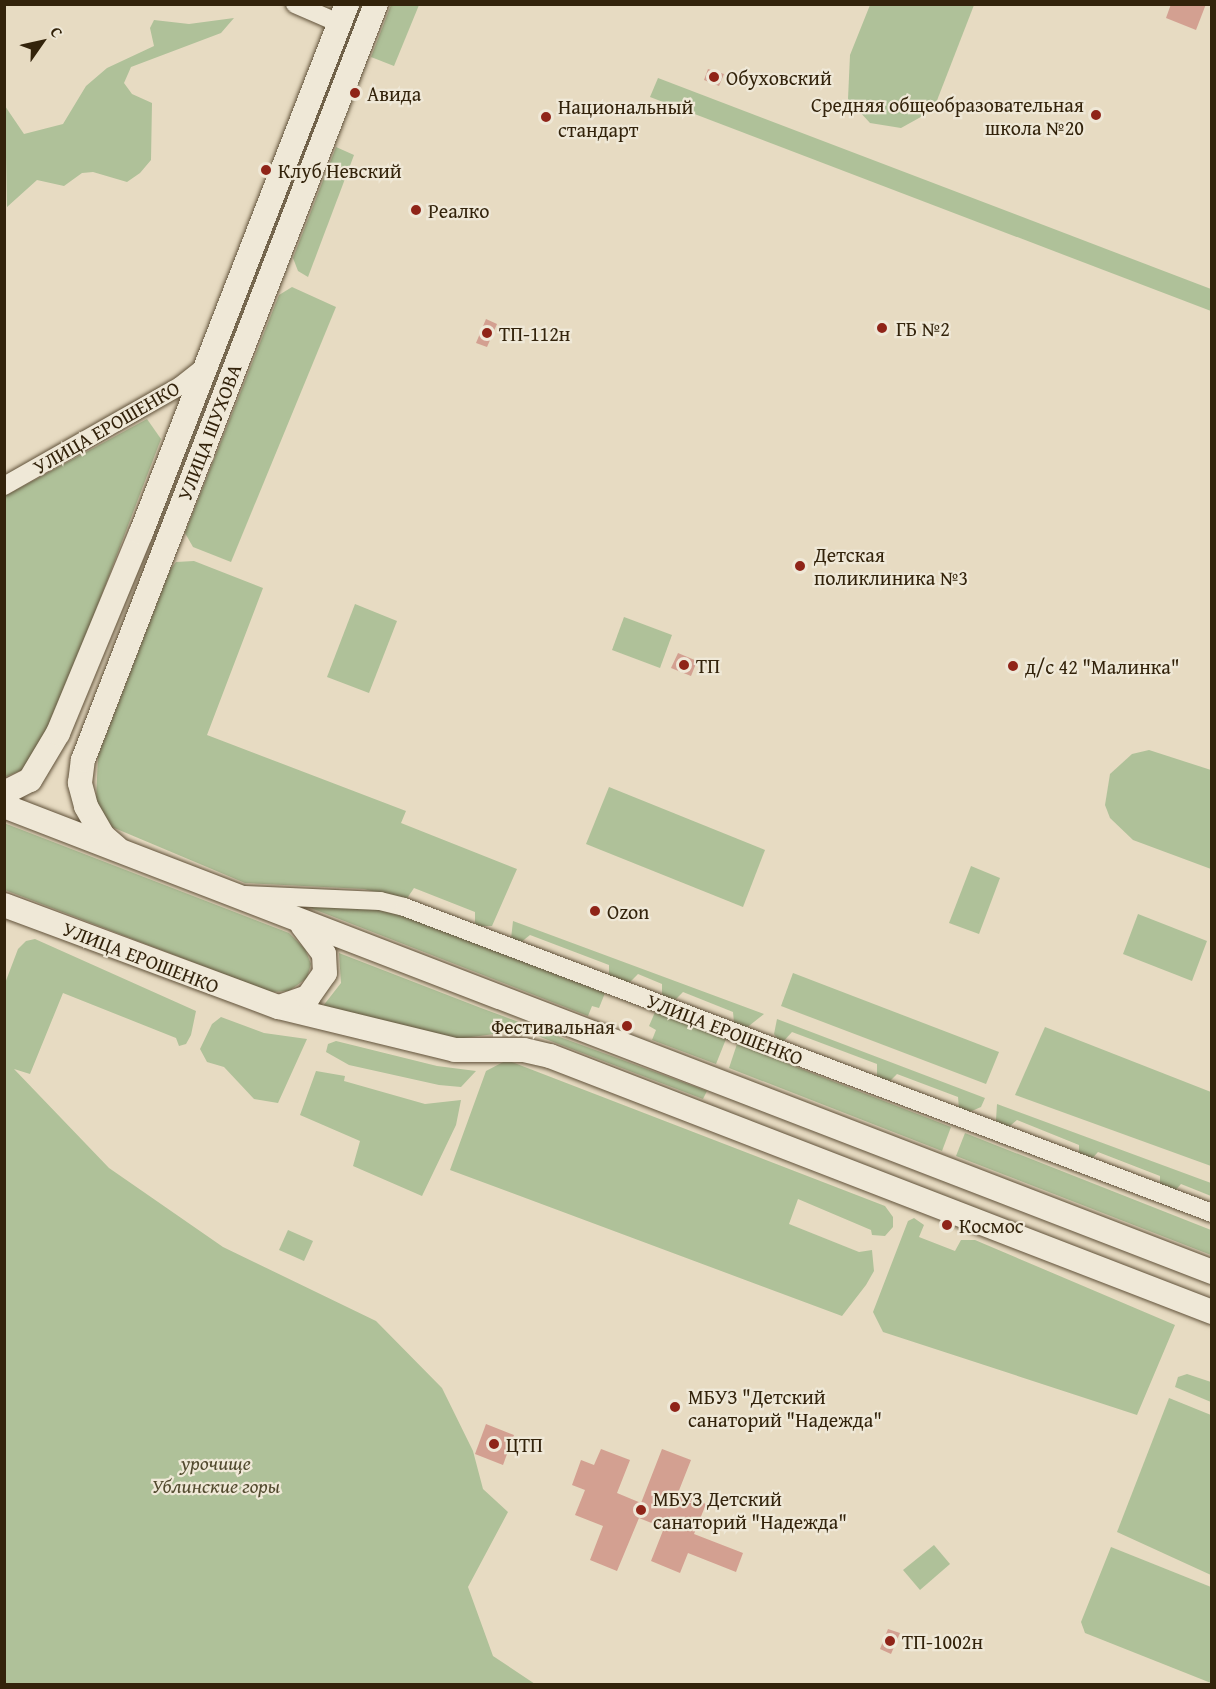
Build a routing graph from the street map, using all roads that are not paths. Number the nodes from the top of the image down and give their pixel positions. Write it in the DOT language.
graph roads {
  1 [pos="295,4"];
  2 [pos="376,4"];
  3 [pos="343,14"];
  4 [pos="364,34"];
  5 [pos="206,366"];
  6 [pos="4,486"];
  7 [pos="4,793"];
  8 [pos="4,806"];
  9 [pos="123,853"];
  10 [pos="228,895"];
  11 [pos="4,905"];
  12 [pos="299,922"];
  13 [pos="279,1007"];
  14 [pos="1212,1213"];
  15 [pos="1212,1272"];
  16 [pos="1212,1312"];
  1 -- 3 [label="street"];
  2 -- 4 [label="main road, УЛИЦА ШУХОВА"];
  3 -- 4 [label="main road"];
  3 -- 5 [label="main road, УЛИЦА ШУХОВА"];
  4 -- 9 [label="main road, УЛИЦА ШУХОВА"];
  5 -- 6 [label="street, УЛИЦА ЕРОШЕНКО"];
  5 -- 7 [label="main road, УЛИЦА ШУХОВА"];
  8 -- 9 [label="main road, УЛИЦА ЕРОШЕНКО"];
  9 -- 10 [label="main road, УЛИЦА ЕРОШЕНКО"];
  10 -- 12 [label="main road, УЛИЦА ЕРОШЕНКО"];
  10 -- 14 [label="street, УЛИЦА ЕРОШЕНКО"];
  11 -- 13 [label="main road, УЛИЦА ЕРОШЕНКО"];
  12 -- 13 [label="main road, УЛИЦА ЕРОШЕНКО"];
  12 -- 15 [label="main road, УЛИЦА ЕРОШЕНКО"];
  13 -- 16 [label="main road, УЛИЦА ЕРОШЕНКО"];
}
